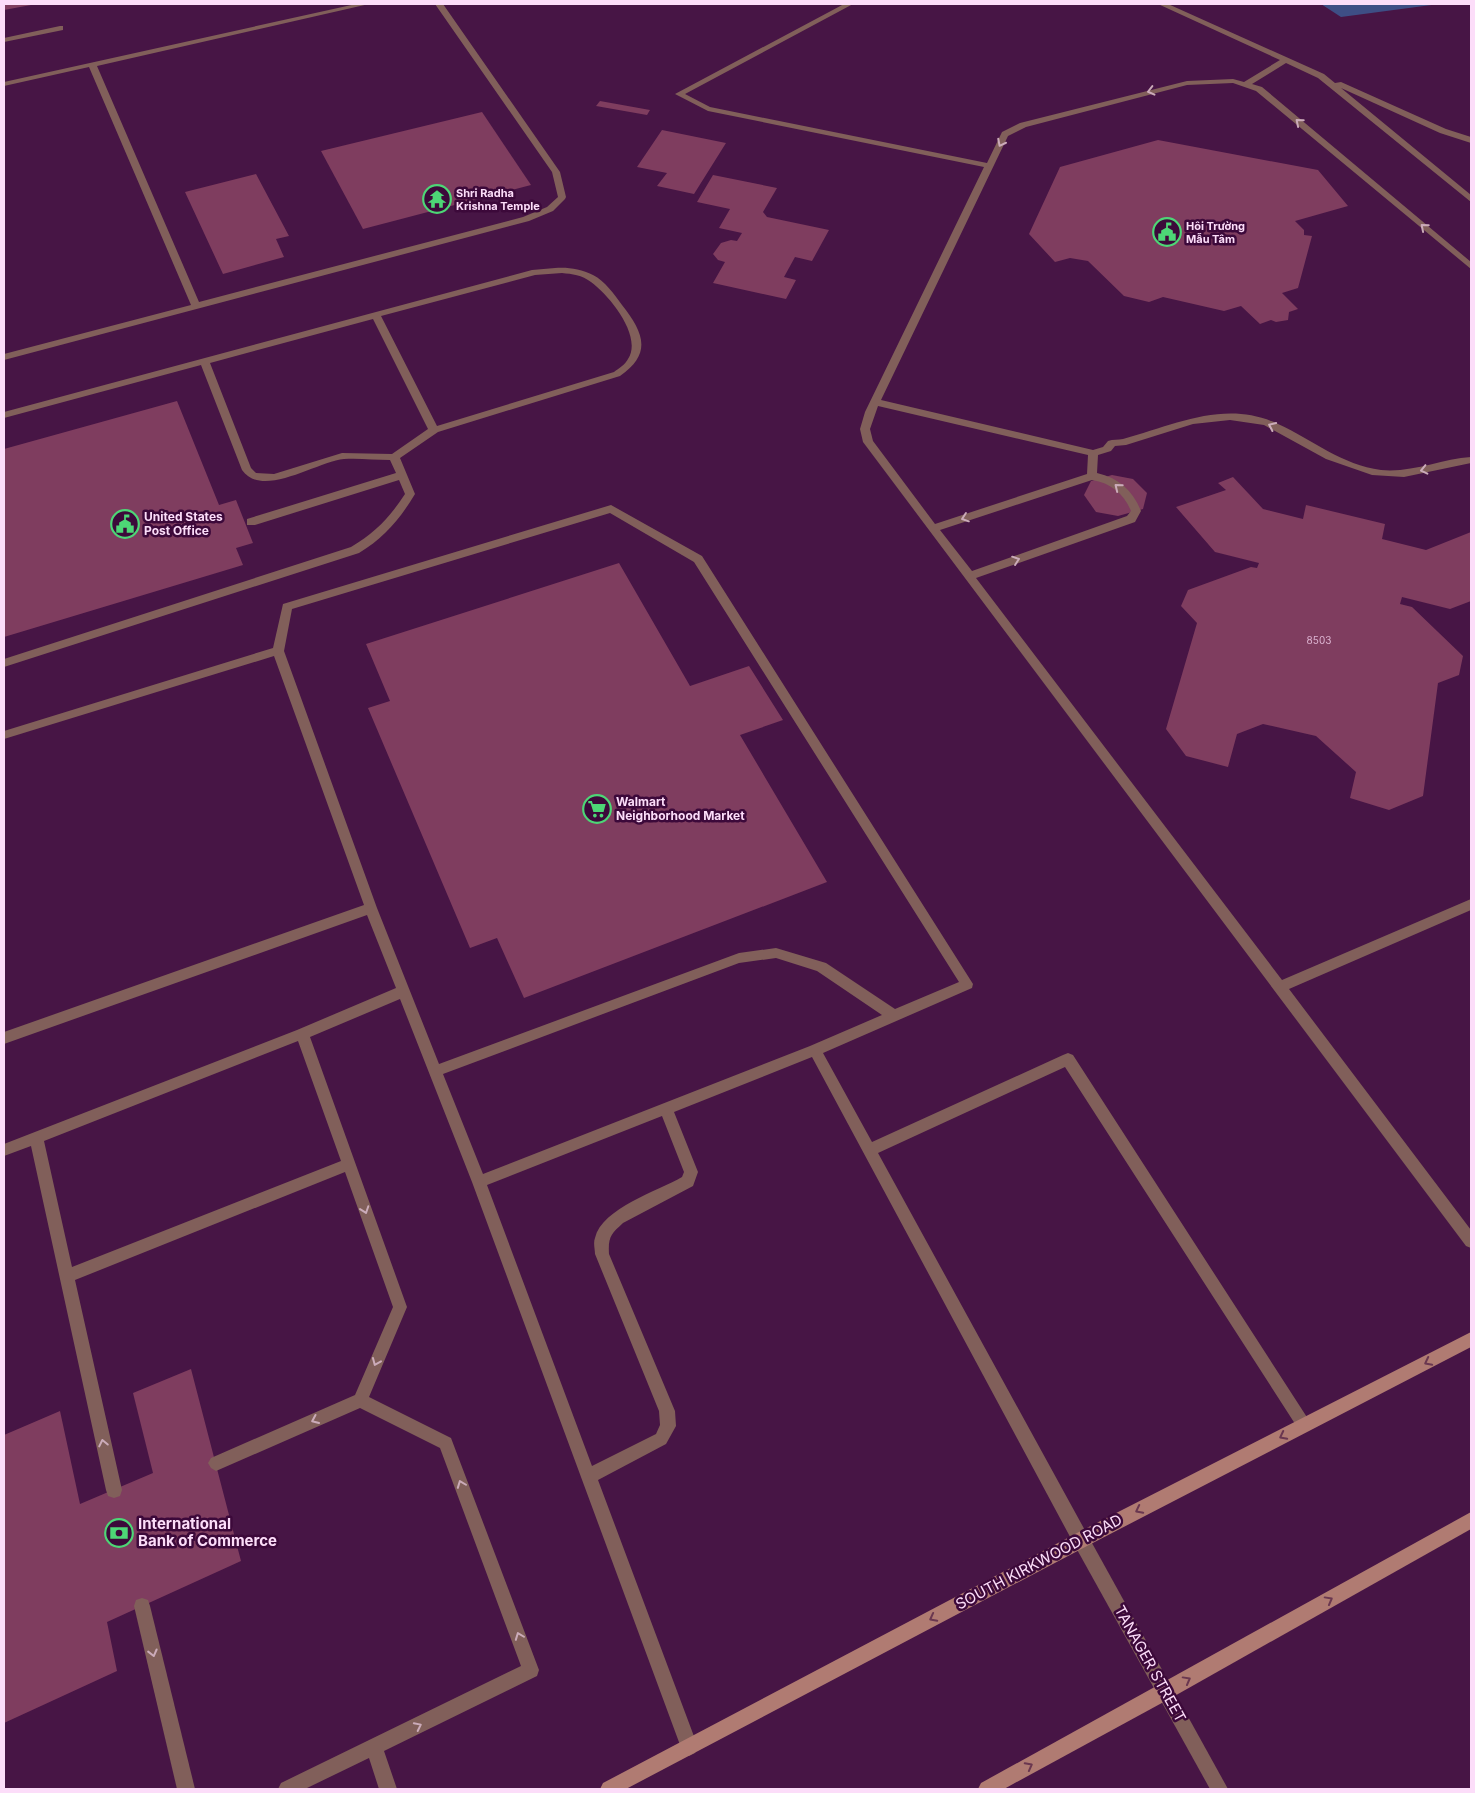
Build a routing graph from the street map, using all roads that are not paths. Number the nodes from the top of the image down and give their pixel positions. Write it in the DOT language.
graph roads {
  1 [pos="365,4"];
  2 [pos="439,4"];
  3 [pos="849,4"];
  4 [pos="1162,4"];
  5 [pos="60,28"];
  6 [pos="4,40"];
  7 [pos="1286,60"];
  8 [pos="92,64"];
  9 [pos="1321,76"];
  10 [pos="4,84"];
  11 [pos="1246,84"];
  12 [pos="1471,140"];
  13 [pos="990,166"];
  14 [pos="1471,199"];
  15 [pos="1466,256"];
  16 [pos="1471,266"];
  17 [pos="196,306"];
  18 [pos="376,315"];
  19 [pos="4,357"];
  20 [pos="204,361"];
  21 [pos="875,402"];
  22 [pos="4,415"];
  23 [pos="434,430"];
  24 [pos="1093,453"];
  25 [pos="394,457"];
  26 [pos="1471,460"];
  27 [pos="402,475"];
  28 [pos="1092,476"];
  29 [pos="251,522"];
  30 [pos="934,528"];
  31 [pos="970,576"];
  32 [pos="278,651"];
  33 [pos="4,664"];
  34 [pos="4,735"];
  35 [pos="1471,904"];
  36 [pos="370,908"];
  37 [pos="1280,986"];
  38 [pos="404,991"];
  39 [pos="894,1016"];
  40 [pos="302,1034"];
  41 [pos="4,1038"];
  42 [pos="815,1050"];
  43 [pos="436,1071"];
  44 [pos="666,1109"];
  45 [pos="36,1138"];
  46 [pos="4,1150"];
  47 [pos="870,1150"];
  48 [pos="349,1164"];
  49 [pos="480,1182"];
  50 [pos="1471,1240"];
  51 [pos="67,1276"];
  52 [pos="1471,1340"];
  53 [pos="360,1400"];
  54 [pos="1304,1425"];
  55 [pos="216,1463"];
  56 [pos="589,1476"];
  57 [pos="114,1490"];
  58 [pos="1471,1520"];
  59 [pos="1081,1540"];
  60 [pos="142,1606"];
  61 [pos="1165,1692"];
  62 [pos="689,1747"];
  63 [pos="374,1748"];
  64 [pos="186,1789"];
  65 [pos="287,1789"];
  66 [pos="388,1789"];
  67 [pos="608,1789"];
  68 [pos="986,1789"];
  69 [pos="1220,1789"];
  1 -- 8 [label="street"];
  2 -- 17 [label="street"];
  3 -- 13 [label="street"];
  4 -- 7 [label="street"];
  5 -- 6 [label="street"];
  7 -- 9 [label="street"];
  7 -- 11 [label="street"];
  8 -- 10 [label="street"];
  8 -- 17 [label="street"];
  9 -- 12 [label="street"];
  9 -- 14 [label="street"];
  11 -- 13 [label="street, one-way"];
  15 -- 11 [label="street, one-way"];
  13 -- 21 [label="street"];
  15 -- 16 [label="street"];
  17 -- 19 [label="street"];
  18 -- 20 [label="street"];
  18 -- 23 [label="street"];
  18 -- 23 [label="street"];
  20 -- 22 [label="street"];
  20 -- 25 [label="street"];
  21 -- 24 [label="street"];
  21 -- 30 [label="street"];
  23 -- 25 [label="street"];
  26 -- 24 [label="street, one-way"];
  24 -- 28 [label="street"];
  25 -- 27 [label="street"];
  27 -- 29 [label="street"];
  27 -- 33 [label="street"];
  28 -- 30 [label="street, one-way"];
  31 -- 28 [label="street, one-way"];
  30 -- 31 [label="street"];
  31 -- 37 [label="street"];
  32 -- 34 [label="street"];
  32 -- 36 [label="street"];
  32 -- 39 [label="street"];
  35 -- 37 [label="street"];
  36 -- 38 [label="street"];
  36 -- 41 [label="street"];
  37 -- 50 [label="street"];
  38 -- 40 [label="street"];
  38 -- 43 [label="street"];
  39 -- 42 [label="street"];
  39 -- 43 [label="street"];
  40 -- 45 [label="street"];
  40 -- 48 [label="street"];
  42 -- 44 [label="street"];
  42 -- 47 [label="street, TANAGER STREET"];
  43 -- 49 [label="street"];
  44 -- 49 [label="street"];
  44 -- 56 [label="street"];
  45 -- 46 [label="street"];
  45 -- 51 [label="street"];
  47 -- 54 [label="street"];
  47 -- 59 [label="street, TANAGER STREET"];
  48 -- 51 [label="street"];
  48 -- 53 [label="street, one-way"];
  49 -- 56 [label="street"];
  57 -- 51 [label="street, one-way"];
  52 -- 54 [label="main road, SOUTH KIRKWOOD ROAD, one-way"];
  53 -- 55 [label="street, one-way"];
  63 -- 53 [label="street, one-way"];
  54 -- 59 [label="main road, SOUTH KIRKWOOD ROAD, one-way"];
  56 -- 62 [label="street"];
  61 -- 58 [label="main road, one-way"];
  59 -- 61 [label="street, TANAGER STREET"];
  59 -- 62 [label="main road, SOUTH KIRKWOOD ROAD, one-way"];
  60 -- 64 [label="street, one-way"];
  68 -- 61 [label="main road, one-way"];
  61 -- 69 [label="street, TANAGER STREET"];
  62 -- 67 [label="main road, SOUTH KIRKWOOD ROAD"];
  63 -- 65 [label="street"];
  63 -- 66 [label="street"];
}
